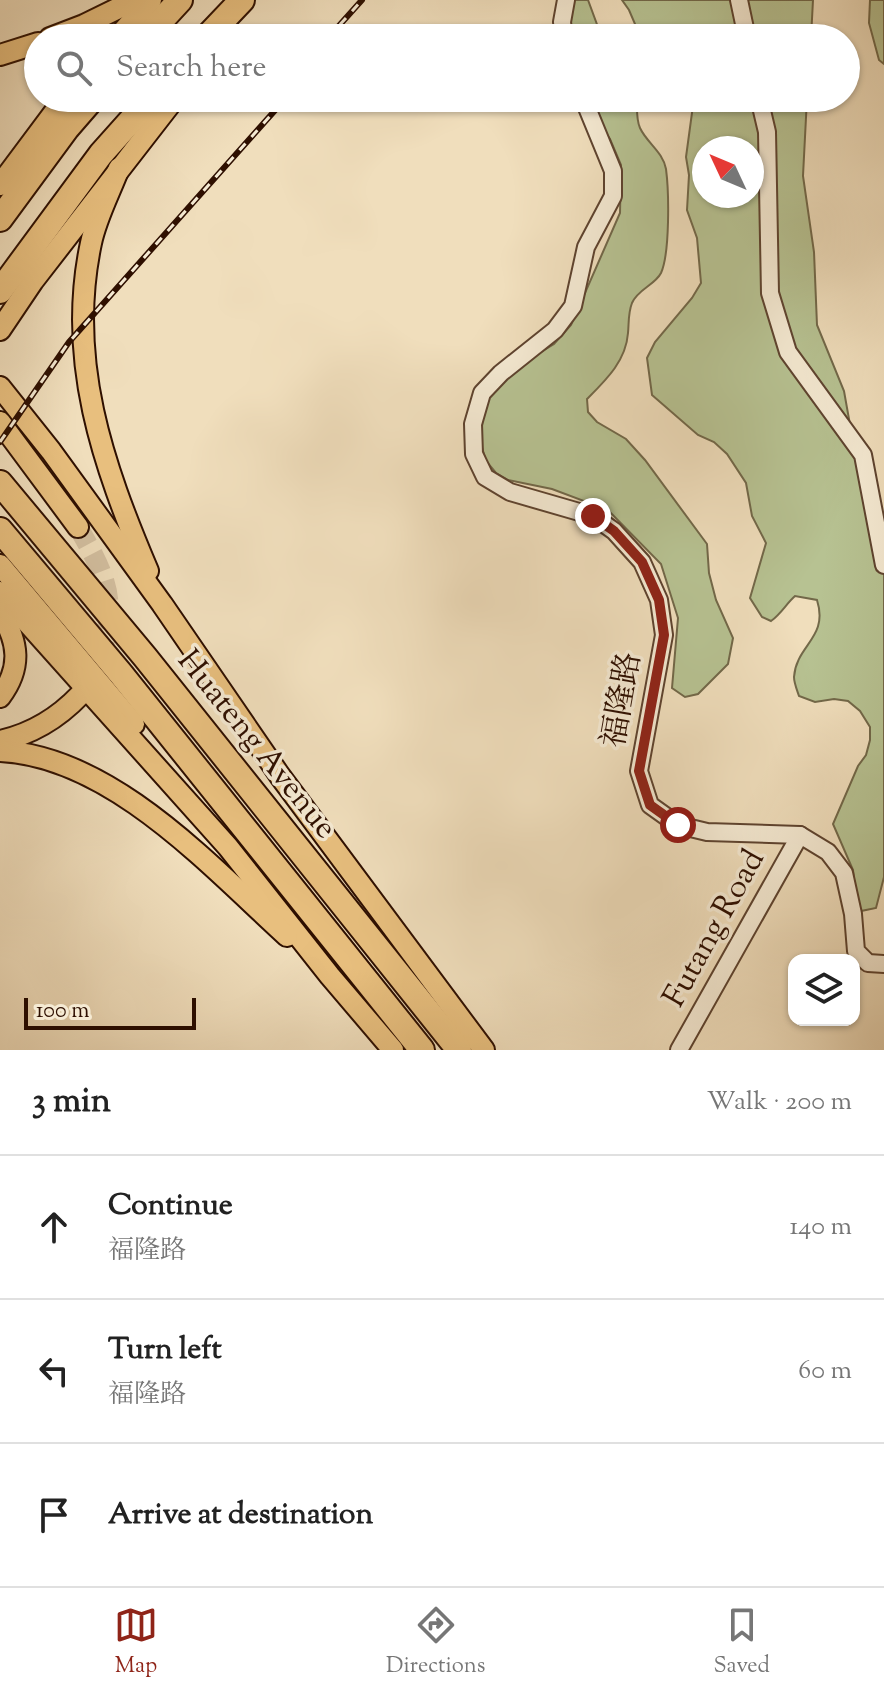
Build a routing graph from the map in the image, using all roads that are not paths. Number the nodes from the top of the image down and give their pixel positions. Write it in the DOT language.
graph roads {
  1 [pos="135,0"];
  2 [pos="151,0"];
  3 [pos="180,0"];
  4 [pos="242,0"];
  5 [pos="566,0"];
  6 [pos="739,0"];
  7 [pos="86,24"];
  8 [pos="130,24"];
  9 [pos="158,24"];
  10 [pos="219,24"];
  11 [pos="226,24"];
  12 [pos="562,24"];
  13 [pos="744,24"];
  14 [pos="24,43"];
  15 [pos="0,47"];
  16 [pos="24,47"];
  17 [pos="0,55"];
  18 [pos="55,112"];
  19 [pos="81,112"];
  20 [pos="138,112"];
  21 [pos="164,112"];
  22 [pos="589,112"];
  23 [pos="762,112"];
  24 [pos="119,168"];
  25 [pos="0,185"];
  26 [pos="0,219"];
  27 [pos="0,291"];
  28 [pos="0,330"];
  29 [pos="0,387"];
  30 [pos="0,422"];
  31 [pos="0,483"];
  32 [pos="78,527"];
  33 [pos="0,530"];
  34 [pos="0,565"];
  35 [pos="884,565"];
  36 [pos="0,592"];
  37 [pos="162,604"];
  38 [pos="0,612"];
  39 [pos="80,695"];
  40 [pos="0,697"];
  41 [pos="0,741"];
  42 [pos="0,751"];
  43 [pos="800,835"];
  44 [pos="228,847"];
  45 [pos="884,964"];
  46 [pos="330,976"];
  47 [pos="393,1050"];
  48 [pos="422,1050"];
  49 [pos="459,1050"];
  50 [pos="484,1050"];
  51 [pos="679,1050"];
  1 -- 7 [label="main road"];
  2 -- 8 [label="main road"];
  3 -- 9 [label="highway"];
  4 -- 10 [label="highway"];
  4 -- 11 [label="main road"];
  5 -- 12 [label="street"];
  6 -- 13 [label="street"];
  14 -- 15 [label="main road"];
  16 -- 17 [label="main road"];
  18 -- 25 [label="main road"];
  19 -- 26 [label="highway"];
  20 -- 27 [label="highway"];
  21 -- 24 [label="main road"];
  22 -- 43 [label="street, 福隆路"];
  23 -- 35 [label="street"];
  24 -- 28 [label="main road"];
  24 -- 37 [label="main road"];
  29 -- 37 [label="main road"];
  30 -- 32 [label="main road"];
  31 -- 49 [label="highway, Huateng Avenue"];
  33 -- 48 [label="highway, Huateng Avenue"];
  34 -- 44 [label="main road"];
  36 -- 44 [label="main road"];
  37 -- 50 [label="main road"];
  38 -- 40 [label="main road"];
  39 -- 41 [label="main road"];
  42 -- 46 [label="main road"];
  43 -- 45 [label="street"];
  43 -- 51 [label="street, Futang Road"];
  44 -- 46 [label="main road"];
  46 -- 47 [label="main road"];
}
